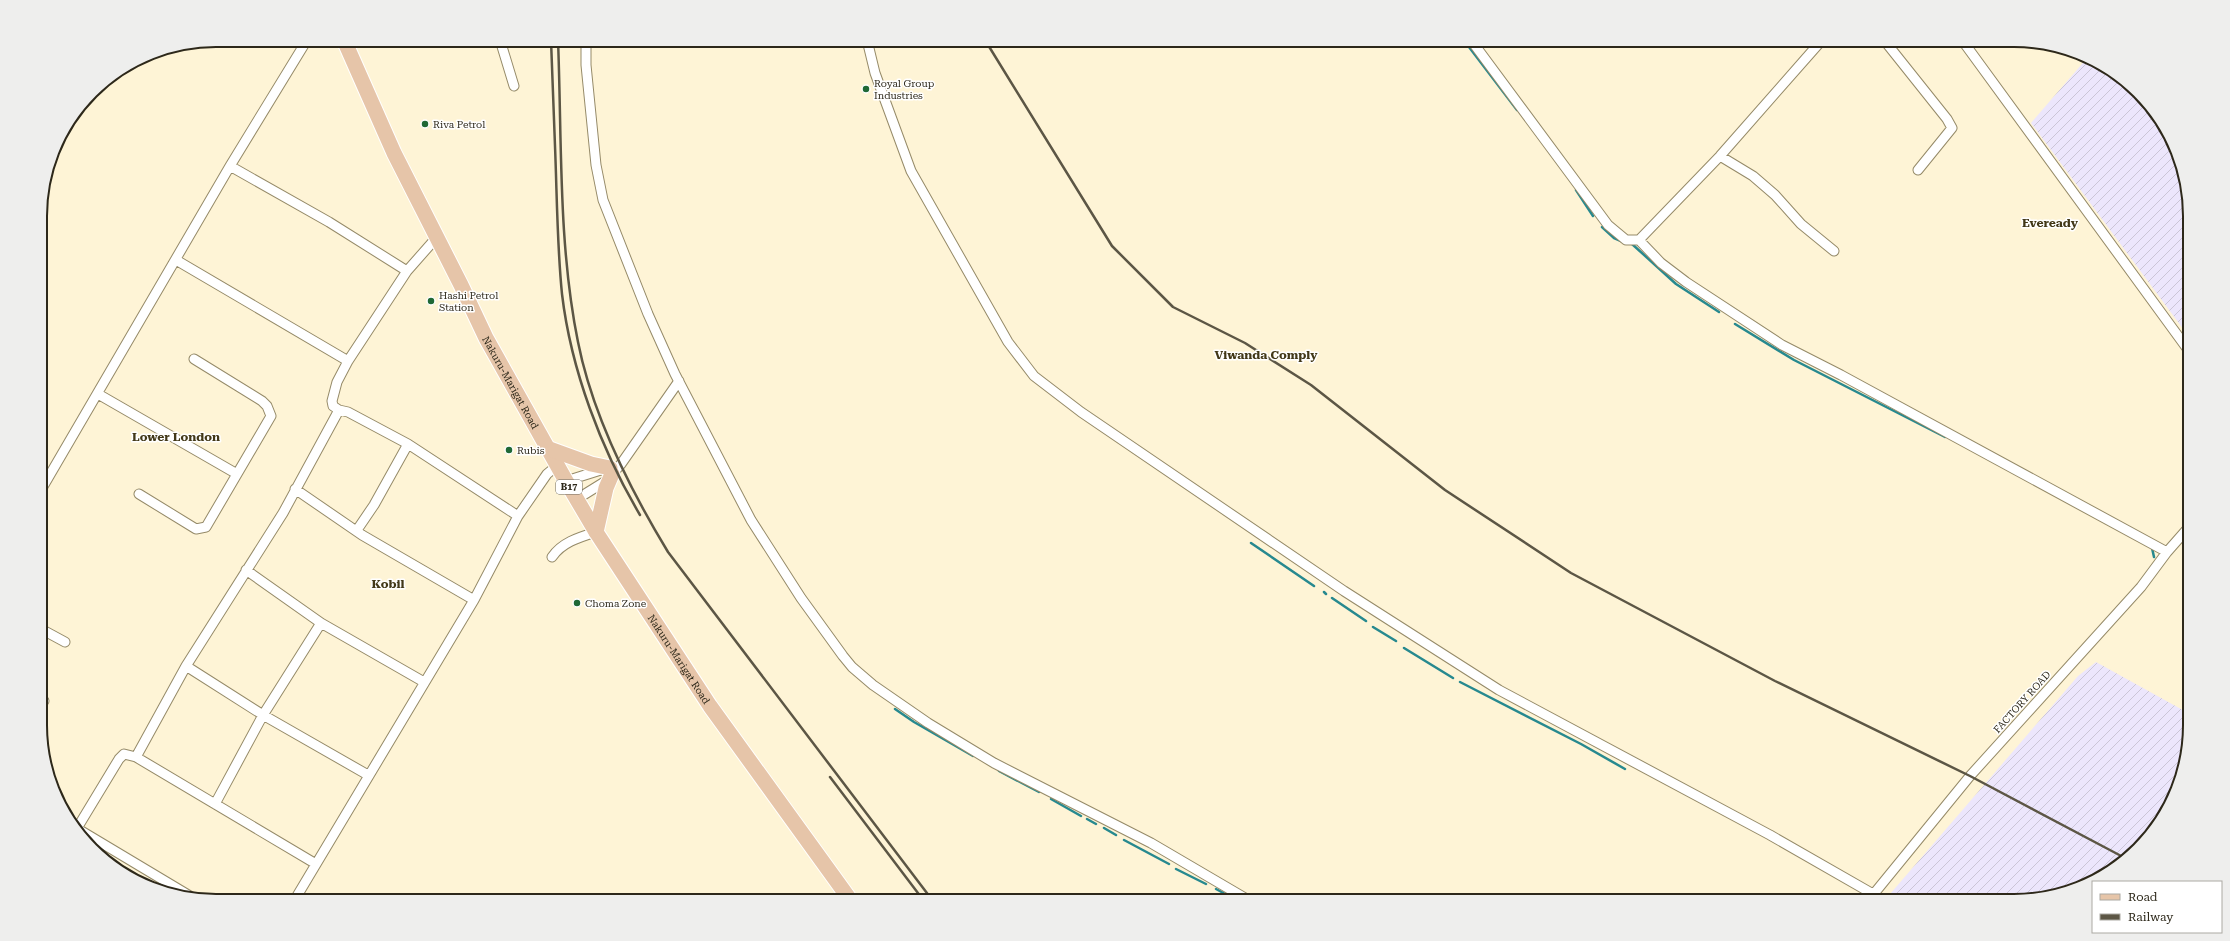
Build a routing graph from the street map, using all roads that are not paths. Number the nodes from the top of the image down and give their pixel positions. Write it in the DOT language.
graph roads {
  1 [pos="303,47"];
  2 [pos="347,47"];
  3 [pos="502,47"];
  4 [pos="586,47"];
  5 [pos="869,47"];
  6 [pos="1477,47"];
  7 [pos="1816,47"];
  8 [pos="1890,47"];
  9 [pos="1967,47"];
  10 [pos="514,86"];
  11 [pos="1720,156"];
  12 [pos="230,166"];
  13 [pos="1918,170"];
  14 [pos="437,236"];
  15 [pos="1639,240"];
  16 [pos="1834,251"];
  17 [pos="176,260"];
  18 [pos="406,271"];
  19 [pos="2183,343"];
  20 [pos="194,359"];
  21 [pos="348,361"];
  22 [pos="679,381"];
  23 [pos="98,394"];
  24 [pos="339,410"];
  25 [pos="408,444"];
  26 [pos="547,448"];
  27 [pos="558,465"];
  28 [pos="613,470"];
  29 [pos="237,474"];
  30 [pos="47,480"];
  31 [pos="566,481"];
  32 [pos="295,489"];
  33 [pos="139,494"];
  34 [pos="577,499"];
  35 [pos="518,516"];
  36 [pos="357,530"];
  37 [pos="596,532"];
  38 [pos="2183,534"];
  39 [pos="2167,552"];
  40 [pos="552,557"];
  41 [pos="246,570"];
  42 [pos="474,600"];
  43 [pos="321,623"];
  44 [pos="47,632"];
  45 [pos="64,642"];
  46 [pos="186,666"];
  47 [pos="424,682"];
  48 [pos="263,715"];
  49 [pos="136,757"];
  50 [pos="368,775"];
  51 [pos="216,804"];
  52 [pos="78,823"];
  53 [pos="90,837"];
  54 [pos="316,864"];
  55 [pos="180,890"];
  56 [pos="298,894"];
  57 [pos="846,894"];
  58 [pos="1238,894"];
  59 [pos="1866,894"];
  60 [pos="1874,894"];
  1 -- 12 [label="street"];
  2 -- 14 [label="main road, Nakuru-Marigat Road / B17"];
  3 -- 10 [label="street"];
  4 -- 22 [label="street"];
  5 -- 59 [label="street"];
  6 -- 15 [label="street"];
  7 -- 11 [label="street"];
  8 -- 13 [label="street"];
  9 -- 19 [label="street"];
  11 -- 15 [label="street"];
  11 -- 16 [label="street"];
  12 -- 17 [label="street"];
  12 -- 18 [label="street"];
  14 -- 18 [label="street"];
  14 -- 26 [label="main road, Nakuru-Marigat Road / B17"];
  15 -- 39 [label="street"];
  17 -- 21 [label="street"];
  17 -- 23 [label="street"];
  18 -- 21 [label="street"];
  20 -- 29 [label="street"];
  21 -- 24 [label="street"];
  22 -- 28 [label="street"];
  22 -- 58 [label="street"];
  23 -- 29 [label="street"];
  23 -- 30 [label="street"];
  24 -- 25 [label="street"];
  24 -- 32 [label="street"];
  25 -- 35 [label="street"];
  25 -- 36 [label="street"];
  26 -- 27 [label="main road, Nakuru-Marigat Road / B17"];
  26 -- 28 [label="main road"];
  27 -- 31 [label="main road, Nakuru-Marigat Road / B17"];
  27 -- 35 [label="street"];
  28 -- 31 [label="street"];
  28 -- 34 [label="street"];
  28 -- 37 [label="main road"];
  29 -- 33 [label="street"];
  31 -- 34 [label="main road, Nakuru-Marigat Road / B17"];
  32 -- 36 [label="street"];
  32 -- 41 [label="street"];
  34 -- 37 [label="main road, Nakuru-Marigat Road / B17"];
  35 -- 42 [label="street"];
  36 -- 42 [label="street"];
  37 -- 40 [label="street"];
  37 -- 57 [label="main road, Nakuru-Marigat Road / B17"];
  38 -- 39 [label="street, FACTORY ROAD"];
  39 -- 60 [label="street, FACTORY ROAD"];
  41 -- 43 [label="street"];
  41 -- 46 [label="street"];
  42 -- 47 [label="street"];
  43 -- 47 [label="street"];
  43 -- 48 [label="street"];
  44 -- 45 [label="street"];
  46 -- 48 [label="street"];
  46 -- 49 [label="street"];
  47 -- 50 [label="street"];
  48 -- 50 [label="street"];
  48 -- 51 [label="street"];
  49 -- 51 [label="street"];
  49 -- 52 [label="street"];
  50 -- 54 [label="street"];
  51 -- 54 [label="street"];
  53 -- 55 [label="street"];
  54 -- 56 [label="street"];
}
